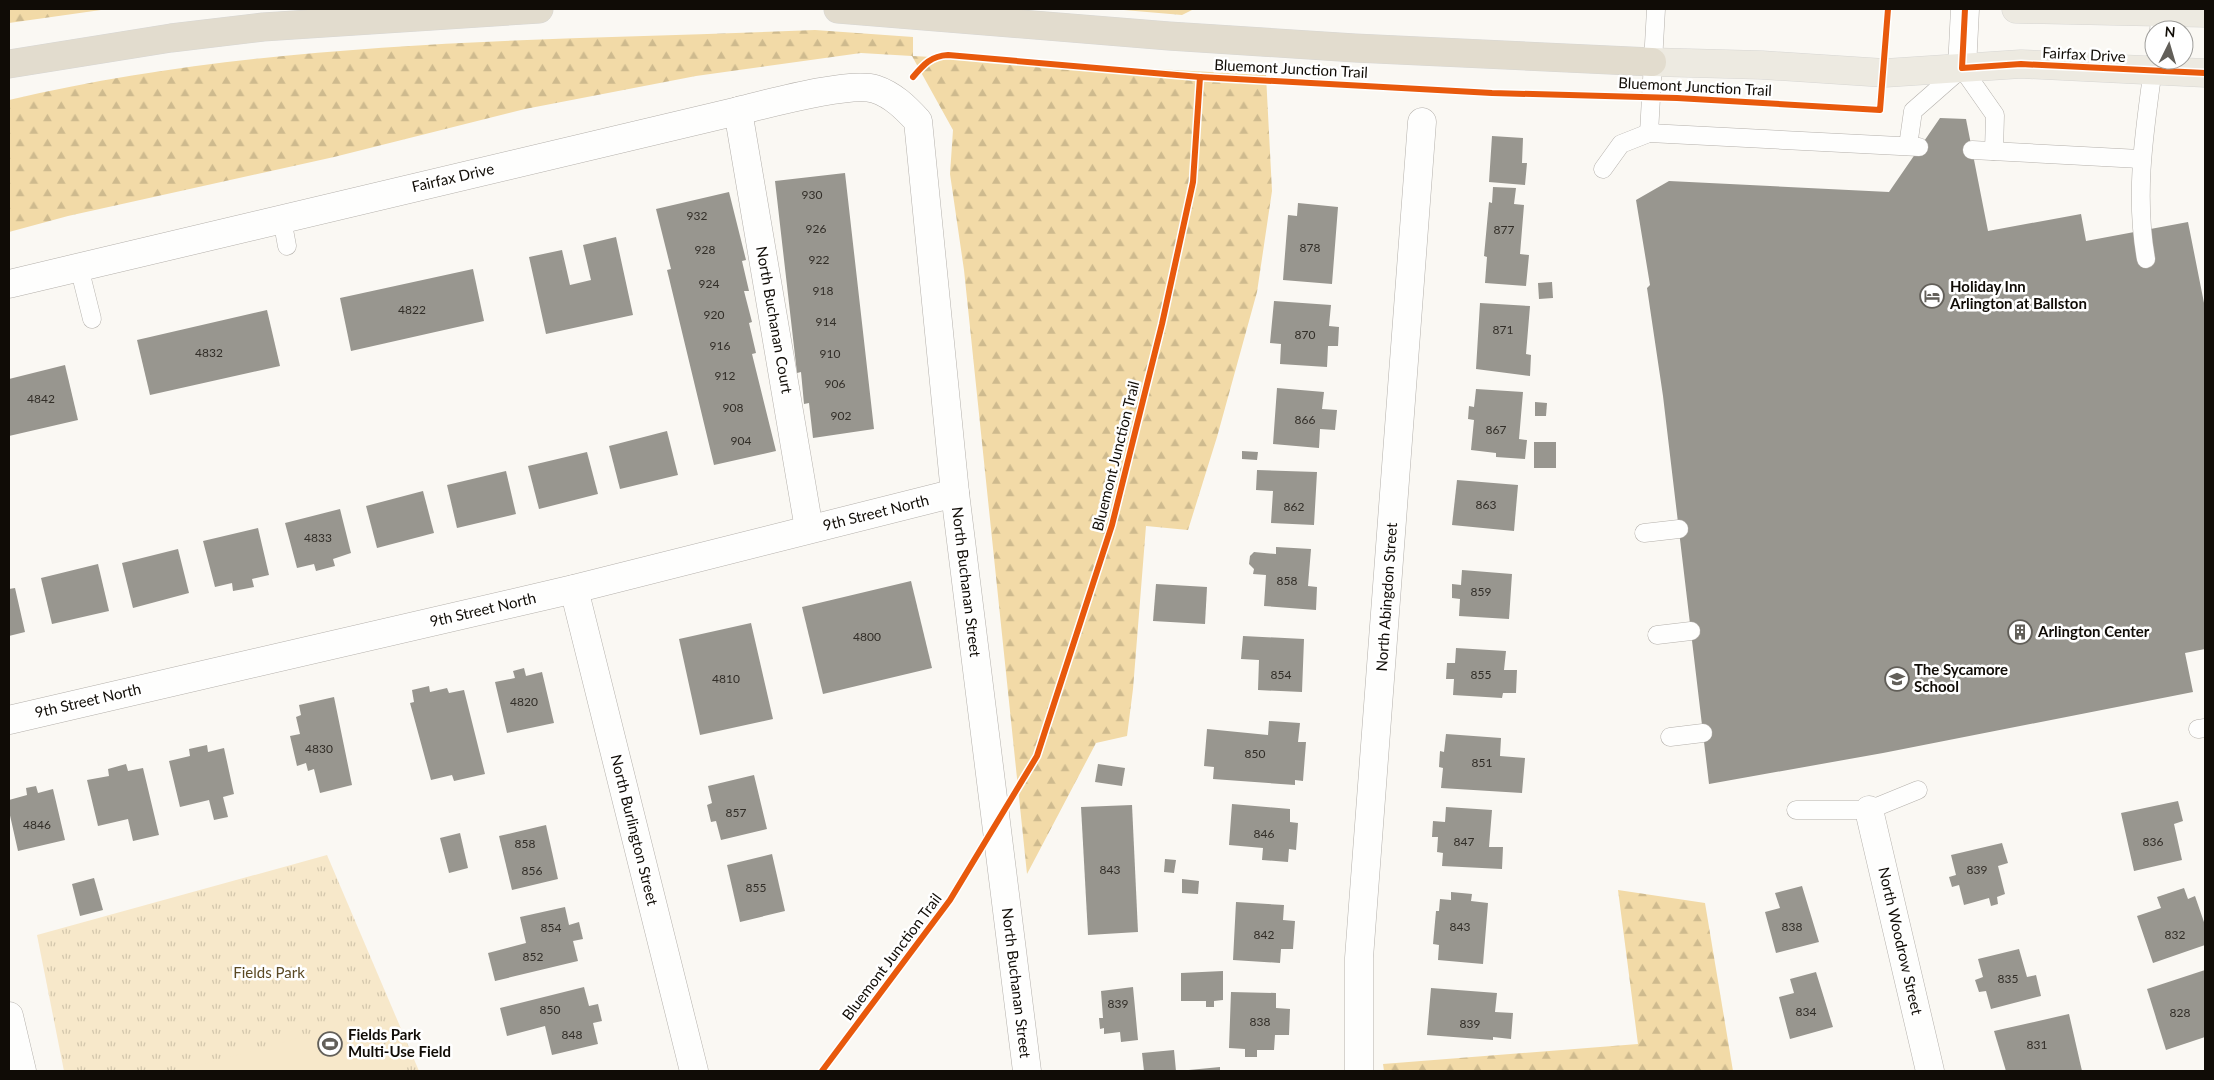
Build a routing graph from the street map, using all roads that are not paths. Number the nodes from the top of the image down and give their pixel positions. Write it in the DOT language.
graph roads {
  1 [pos="540,9"];
  2 [pos="838,9"];
  3 [pos="1656,9"];
  4 [pos="1965,9"];
  5 [pos="2016,9"];
  6 [pos="2205,13"];
  7 [pos="2148,20"];
  8 [pos="2166,20"];
  9 [pos="1652,62"];
  10 [pos="9,64"];
  11 [pos="2144,66"];
  12 [pos="1962,68"];
  13 [pos="2153,70"];
  14 [pos="2180,70"];
  15 [pos="2205,74"];
  16 [pos="897,99"];
  17 [pos="738,110"];
  18 [pos="1422,122"];
  19 [pos="1649,133"];
  20 [pos="1972,150"];
  21 [pos="1994,151"];
  22 [pos="2140,159"];
  23 [pos="1603,169"];
  24 [pos="282,219"];
  25 [pos="287,246"];
  26 [pos="2146,259"];
  27 [pos="79,267"];
  28 [pos="9,284"];
  29 [pos="92,319"];
  30 [pos="955,493"];
  31 [pos="809,529"];
  32 [pos="1679,529"];
  33 [pos="1644,533"];
  34 [pos="574,589"];
  35 [pos="1691,631"];
  36 [pos="1657,635"];
  37 [pos="9,720"];
  38 [pos="1703,733"];
  39 [pos="1670,737"];
  40 [pos="1918,790"];
  41 [pos="1796,810"];
  42 [pos="1869,810"];
  43 [pos="9,1016"];
  44 [pos="22,1071"];
  45 [pos="694,1071"];
  46 [pos="1027,1071"];
  47 [pos="1359,1071"];
  48 [pos="1930,1071"];
  1 -- 10 [label="highway"];
  2 -- 9 [label="highway"];
  3 -- 9 [label="lane"];
  4 -- 12 [label="street"];
  5 -- 7 [label="main road"];
  6 -- 8 [label="main road"];
  9 -- 12 [label="main road, Fairfax Drive"];
  9 -- 19 [label="lane"];
  11 -- 12 [label="main road, Fairfax Drive"];
  12 -- 19 [label="lane"];
  12 -- 21 [label="lane"];
  13 -- 22 [label="lane"];
  14 -- 15 [label="main road, Fairfax Drive"];
  16 -- 17 [label="street, Fairfax Drive"];
  16 -- 30 [label="street, North Buchanan Street"];
  17 -- 24 [label="street, Fairfax Drive"];
  17 -- 31 [label="street, North Buchanan Court"];
  18 -- 47 [label="street, North Abingdon Street"];
  19 -- 23 [label="lane"];
  20 -- 21 [label="lane"];
  21 -- 22 [label="lane"];
  22 -- 26 [label="lane"];
  24 -- 25 [label="lane"];
  24 -- 27 [label="street, Fairfax Drive"];
  27 -- 28 [label="street, Fairfax Drive"];
  27 -- 29 [label="lane"];
  30 -- 31 [label="street, 9th Street North"];
  30 -- 46 [label="street, North Buchanan Street"];
  31 -- 34 [label="street, 9th Street North"];
  32 -- 33 [label="lane"];
  34 -- 37 [label="street, 9th Street North"];
  34 -- 45 [label="street, North Burlington Street"];
  35 -- 36 [label="lane"];
  38 -- 39 [label="lane"];
  40 -- 42 [label="lane"];
  41 -- 42 [label="lane"];
  42 -- 48 [label="street, North Woodrow Street"];
  43 -- 44 [label="street"];
}
